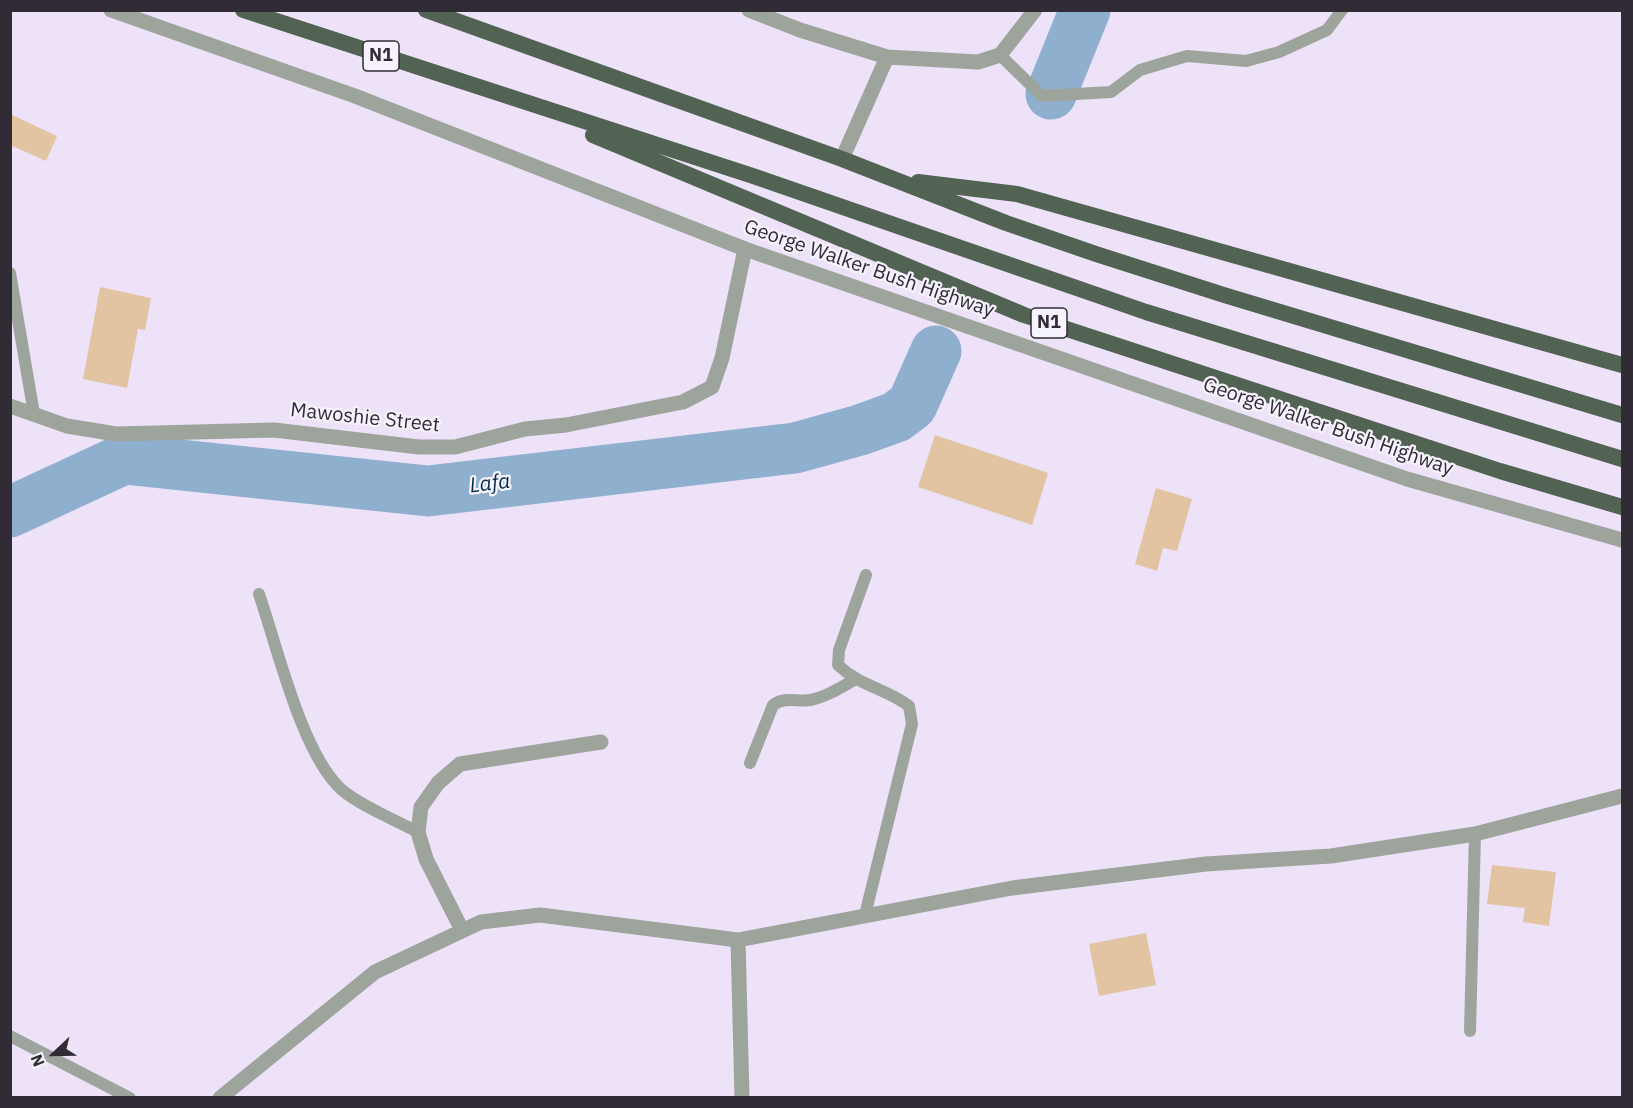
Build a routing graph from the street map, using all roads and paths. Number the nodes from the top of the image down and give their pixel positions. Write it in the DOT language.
graph roads {
  1 [pos="111,10"];
  2 [pos="243,10"];
  3 [pos="426,10"];
  4 [pos="749,10"];
  5 [pos="1035,10"];
  6 [pos="1342,10"];
  7 [pos="1000,55"];
  8 [pos="886,57"];
  9 [pos="492,93"];
  10 [pos="842,159"];
  11 [pos="890,179"];
  12 [pos="745,249"];
  13 [pos="10,273"];
  14 [pos="1623,365"];
  15 [pos="10,406"];
  16 [pos="34,414"];
  17 [pos="1623,415"];
  18 [pos="1623,459"];
  19 [pos="1623,507"];
  20 [pos="1623,540"];
  21 [pos="866,575"];
  22 [pos="259,594"];
  23 [pos="854,680"];
  24 [pos="601,742"];
  25 [pos="750,763"];
  26 [pos="1623,796"];
  27 [pos="418,832"];
  28 [pos="1475,834"];
  29 [pos="866,915"];
  30 [pos="462,930"];
  31 [pos="738,940"];
  32 [pos="1470,1031"];
  33 [pos="10,1036"];
  34 [pos="130,1098"];
  35 [pos="220,1098"];
  36 [pos="742,1098"];
  1 -- 12 [label="street, George Walker Bush Highway"];
  2 -- 9 [label="highway, N1"];
  3 -- 10 [label="highway"];
  4 -- 8 [label="street"];
  5 -- 7 [label="street"];
  6 -- 7 [label="lane"];
  7 -- 8 [label="street"];
  8 -- 10 [label="street"];
  9 -- 18 [label="highway, N1"];
  9 -- 19 [label="highway, N1"];
  10 -- 11 [label="highway"];
  11 -- 14 [label="highway"];
  11 -- 17 [label="highway"];
  12 -- 16 [label="street, Mawoshie Street"];
  12 -- 20 [label="street, George Walker Bush Highway"];
  13 -- 16 [label="lane"];
  15 -- 16 [label="street, Mawoshie Street"];
  21 -- 23 [label="lane"];
  22 -- 27 [label="lane"];
  23 -- 25 [label="lane"];
  23 -- 29 [label="lane"];
  24 -- 27 [label="street"];
  26 -- 28 [label="street"];
  27 -- 30 [label="street"];
  28 -- 29 [label="street"];
  28 -- 32 [label="lane"];
  29 -- 31 [label="street"];
  30 -- 31 [label="street"];
  30 -- 35 [label="street"];
  31 -- 36 [label="street"];
  33 -- 34 [label="lane"];
}
